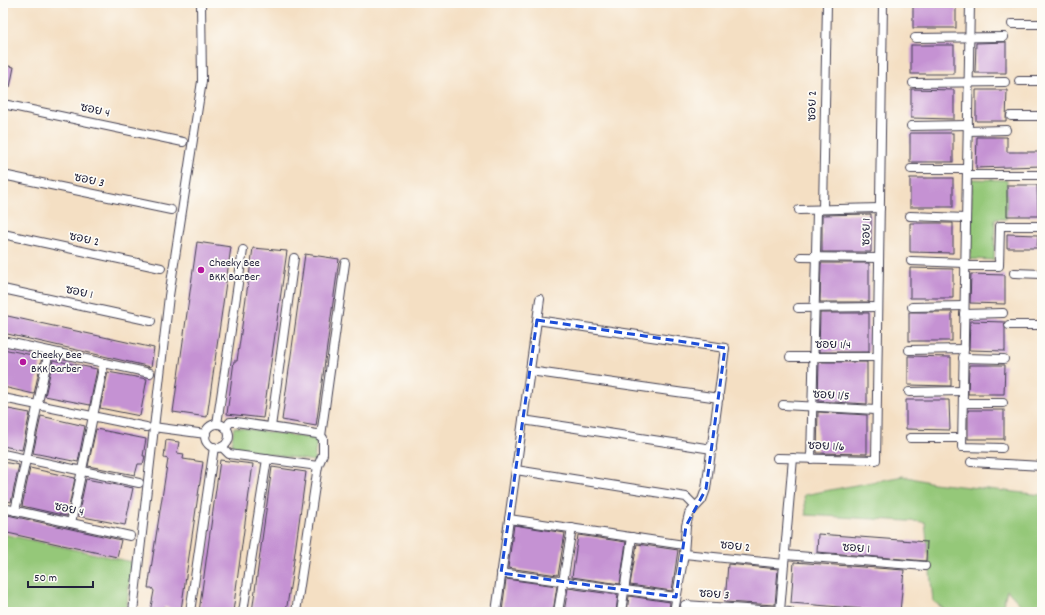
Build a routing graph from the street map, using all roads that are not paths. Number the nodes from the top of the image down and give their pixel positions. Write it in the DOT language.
graph roads {
  1 [pos="202,3"];
  2 [pos="827,3"];
  3 [pos="883,3"];
  4 [pos="970,3"];
  5 [pos="1012,24"];
  6 [pos="1042,24"];
  7 [pos="970,37"];
  8 [pos="1004,37"];
  9 [pos="915,38"];
  10 [pos="1019,81"];
  11 [pos="1042,81"];
  12 [pos="969,82"];
  13 [pos="1005,82"];
  14 [pos="913,83"];
  15 [pos="3,104"];
  16 [pos="1011,116"];
  17 [pos="1042,116"];
  18 [pos="911,126"];
  19 [pos="968,128"];
  20 [pos="1006,130"];
  21 [pos="183,142"];
  22 [pos="911,169"];
  23 [pos="967,172"];
  24 [pos="3,175"];
  25 [pos="1042,175"];
  26 [pos="880,208"];
  27 [pos="171,210"];
  28 [pos="799,210"];
  29 [pos="820,210"];
  30 [pos="910,216"];
  31 [pos="966,218"];
  32 [pos="1042,226"];
  33 [pos="3,234"];
  34 [pos="243,250"];
  35 [pos="801,257"];
  36 [pos="816,257"];
  37 [pos="294,258"];
  38 [pos="879,258"];
  39 [pos="911,261"];
  40 [pos="345,263"];
  41 [pos="965,264"];
  42 [pos="161,268"];
  43 [pos="1014,273"];
  44 [pos="1042,274"];
  45 [pos="3,289"];
  46 [pos="540,299"];
  47 [pos="815,307"];
  48 [pos="878,307"];
  49 [pos="912,307"];
  50 [pos="798,308"];
  51 [pos="964,310"];
  52 [pos="1003,314"];
  53 [pos="537,320"];
  54 [pos="151,321"];
  55 [pos="1010,325"];
  56 [pos="1042,325"];
  57 [pos="3,341"];
  58 [pos="964,349"];
  59 [pos="910,350"];
  60 [pos="49,351"];
  61 [pos="790,357"];
  62 [pos="877,357"];
  63 [pos="814,358"];
  64 [pos="963,358"];
  65 [pos="1004,359"];
  66 [pos="104,363"];
  67 [pos="530,371"];
  68 [pos="150,373"];
  69 [pos="963,391"];
  70 [pos="910,392"];
  71 [pos="3,398"];
  72 [pos="718,398"];
  73 [pos="963,403"];
  74 [pos="1003,403"];
  75 [pos="783,404"];
  76 [pos="37,405"];
  77 [pos="812,407"];
  78 [pos="876,410"];
  79 [pos="93,417"];
  80 [pos="523,420"];
  81 [pos="217,424"];
  82 [pos="149,427"];
  83 [pos="271,427"];
  84 [pos="226,428"];
  85 [pos="206,434"];
  86 [pos="321,436"];
  87 [pos="910,438"];
  88 [pos="962,438"];
  89 [pos="218,447"];
  90 [pos="1002,448"];
  91 [pos="712,449"];
  92 [pos="3,454"];
  93 [pos="777,458"];
  94 [pos="793,458"];
  95 [pos="26,459"];
  96 [pos="267,459"];
  97 [pos="811,459"];
  98 [pos="876,460"];
  99 [pos="971,462"];
  100 [pos="318,466"];
  101 [pos="1042,466"];
  102 [pos="516,470"];
  103 [pos="82,471"];
  104 [pos="139,483"];
  105 [pos="695,506"];
  106 [pos="3,508"];
  107 [pos="15,511"];
  108 [pos="509,519"];
  109 [pos="71,523"];
  110 [pos="572,528"];
  111 [pos="130,536"];
  112 [pos="632,537"];
  113 [pos="684,549"];
  114 [pos="785,555"];
  115 [pos="784,564"];
  116 [pos="924,566"];
  117 [pos="501,573"];
  118 [pos="563,582"];
  119 [pos="624,590"];
  120 [pos="676,597"];
  121 [pos="685,605"];
  122 [pos="780,611"];
  123 [pos="132,612"];
  124 [pos="190,612"];
  125 [pos="243,612"];
  126 [pos="296,612"];
  127 [pos="496,612"];
  128 [pos="558,612"];
  129 [pos="621,612"];
  130 [pos="674,612"];
  131 [pos="790,612"];
  1 -- 82 [label="street"];
  2 -- 29 [label="street, ซอย 2"];
  3 -- 26 [label="street, ซอย 1"];
  4 -- 7 [label="street"];
  5 -- 6 [label="street"];
  7 -- 8 [label="street"];
  7 -- 9 [label="street"];
  7 -- 12 [label="street"];
  10 -- 11 [label="street"];
  12 -- 13 [label="street"];
  12 -- 14 [label="street"];
  12 -- 19 [label="street"];
  15 -- 21 [label="street, ซอย 4"];
  16 -- 17 [label="street"];
  18 -- 19 [label="street"];
  19 -- 20 [label="street"];
  19 -- 23 [label="street"];
  22 -- 23 [label="street"];
  23 -- 25 [label="street"];
  23 -- 31 [label="street"];
  24 -- 27 [label="street, ซอย 3"];
  26 -- 29 [label="street"];
  26 -- 38 [label="street, ซอย 1"];
  28 -- 29 [label="street"];
  29 -- 36 [label="street, ซอย 2"];
  30 -- 31 [label="street"];
  31 -- 41 [label="street"];
  32 -- 41 [label="street"];
  33 -- 42 [label="street, ซอย 2"];
  34 -- 81 [label="street"];
  35 -- 36 [label="street"];
  36 -- 38 [label="street"];
  36 -- 47 [label="street, ซอย 2"];
  37 -- 83 [label="street"];
  38 -- 48 [label="street, ซอย 1"];
  39 -- 41 [label="street"];
  40 -- 86 [label="street"];
  41 -- 51 [label="street"];
  43 -- 44 [label="street"];
  45 -- 54 [label="street, ซอย 1"];
  46 -- 53 [label="street"];
  47 -- 48 [label="street"];
  47 -- 50 [label="street"];
  47 -- 63 [label="street, ซอย 2"];
  48 -- 62 [label="street, ซอย 1"];
  49 -- 51 [label="street"];
  51 -- 52 [label="street"];
  51 -- 58 [label="street"];
  53 -- 67 [label="street"];
  53 -- 72 [label="street"];
  55 -- 56 [label="street"];
  57 -- 60 [label="street"];
  58 -- 59 [label="street"];
  58 -- 64 [label="street"];
  60 -- 66 [label="street"];
  60 -- 76 [label="street"];
  61 -- 63 [label="street, ซอย 1/4"];
  62 -- 63 [label="street, ซอย 1/4"];
  62 -- 78 [label="street, ซอย 1"];
  63 -- 77 [label="street, ซอย 2"];
  64 -- 65 [label="street"];
  64 -- 69 [label="street"];
  66 -- 68 [label="street"];
  66 -- 79 [label="street"];
  67 -- 72 [label="street"];
  67 -- 80 [label="street"];
  69 -- 70 [label="street"];
  69 -- 73 [label="street"];
  71 -- 76 [label="street"];
  72 -- 91 [label="street"];
  73 -- 74 [label="street"];
  73 -- 88 [label="street"];
  75 -- 77 [label="street, ซอย 1/5"];
  76 -- 79 [label="street"];
  76 -- 95 [label="street"];
  77 -- 78 [label="street, ซอย 1/5"];
  77 -- 97 [label="street, ซอย 2"];
  78 -- 98 [label="street, ซอย 1"];
  79 -- 82 [label="street"];
  79 -- 103 [label="street"];
  80 -- 91 [label="street"];
  80 -- 102 [label="street"];
  81 -- 84 [label="street"];
  81 -- 85 [label="street"];
  82 -- 85 [label="street"];
  82 -- 123 [label="street"];
  83 -- 84 [label="street"];
  83 -- 86 [label="street"];
  84 -- 89 [label="street"];
  85 -- 89 [label="street"];
  86 -- 100 [label="street"];
  87 -- 88 [label="street"];
  88 -- 90 [label="street"];
  89 -- 96 [label="street"];
  89 -- 124 [label="street"];
  91 -- 105 [label="street"];
  92 -- 95 [label="street"];
  93 -- 94 [label="street, ซอย 1/6"];
  94 -- 97 [label="street, ซอย 1/6"];
  94 -- 114 [label="street"];
  95 -- 103 [label="street"];
  95 -- 107 [label="street"];
  96 -- 100 [label="street"];
  96 -- 125 [label="street"];
  97 -- 98 [label="street, ซอย 1/6"];
  99 -- 101 [label="street"];
  100 -- 126 [label="street"];
  102 -- 105 [label="street"];
  102 -- 108 [label="street"];
  103 -- 104 [label="street"];
  103 -- 109 [label="street"];
  105 -- 113 [label="street"];
  106 -- 107 [label="street, ซอย 4"];
  107 -- 109 [label="street, ซอย 4"];
  108 -- 110 [label="street, ซอย 2"];
  108 -- 117 [label="street"];
  109 -- 111 [label="street, ซอย 4"];
  110 -- 112 [label="street, ซอย 2"];
  110 -- 118 [label="street"];
  112 -- 113 [label="street, ซอย 2"];
  112 -- 119 [label="street"];
  113 -- 115 [label="street, ซอย 2"];
  113 -- 120 [label="street"];
  114 -- 115 [label="street"];
  114 -- 116 [label="street, ซอย 1"];
  115 -- 122 [label="street"];
  117 -- 118 [label="street"];
  117 -- 127 [label="street"];
  118 -- 119 [label="street"];
  118 -- 128 [label="street"];
  119 -- 120 [label="street"];
  119 -- 129 [label="street"];
  120 -- 130 [label="street"];
  121 -- 122 [label="street, ซอย 3"];
  122 -- 131 [label="street, ซอย 3"];
}
